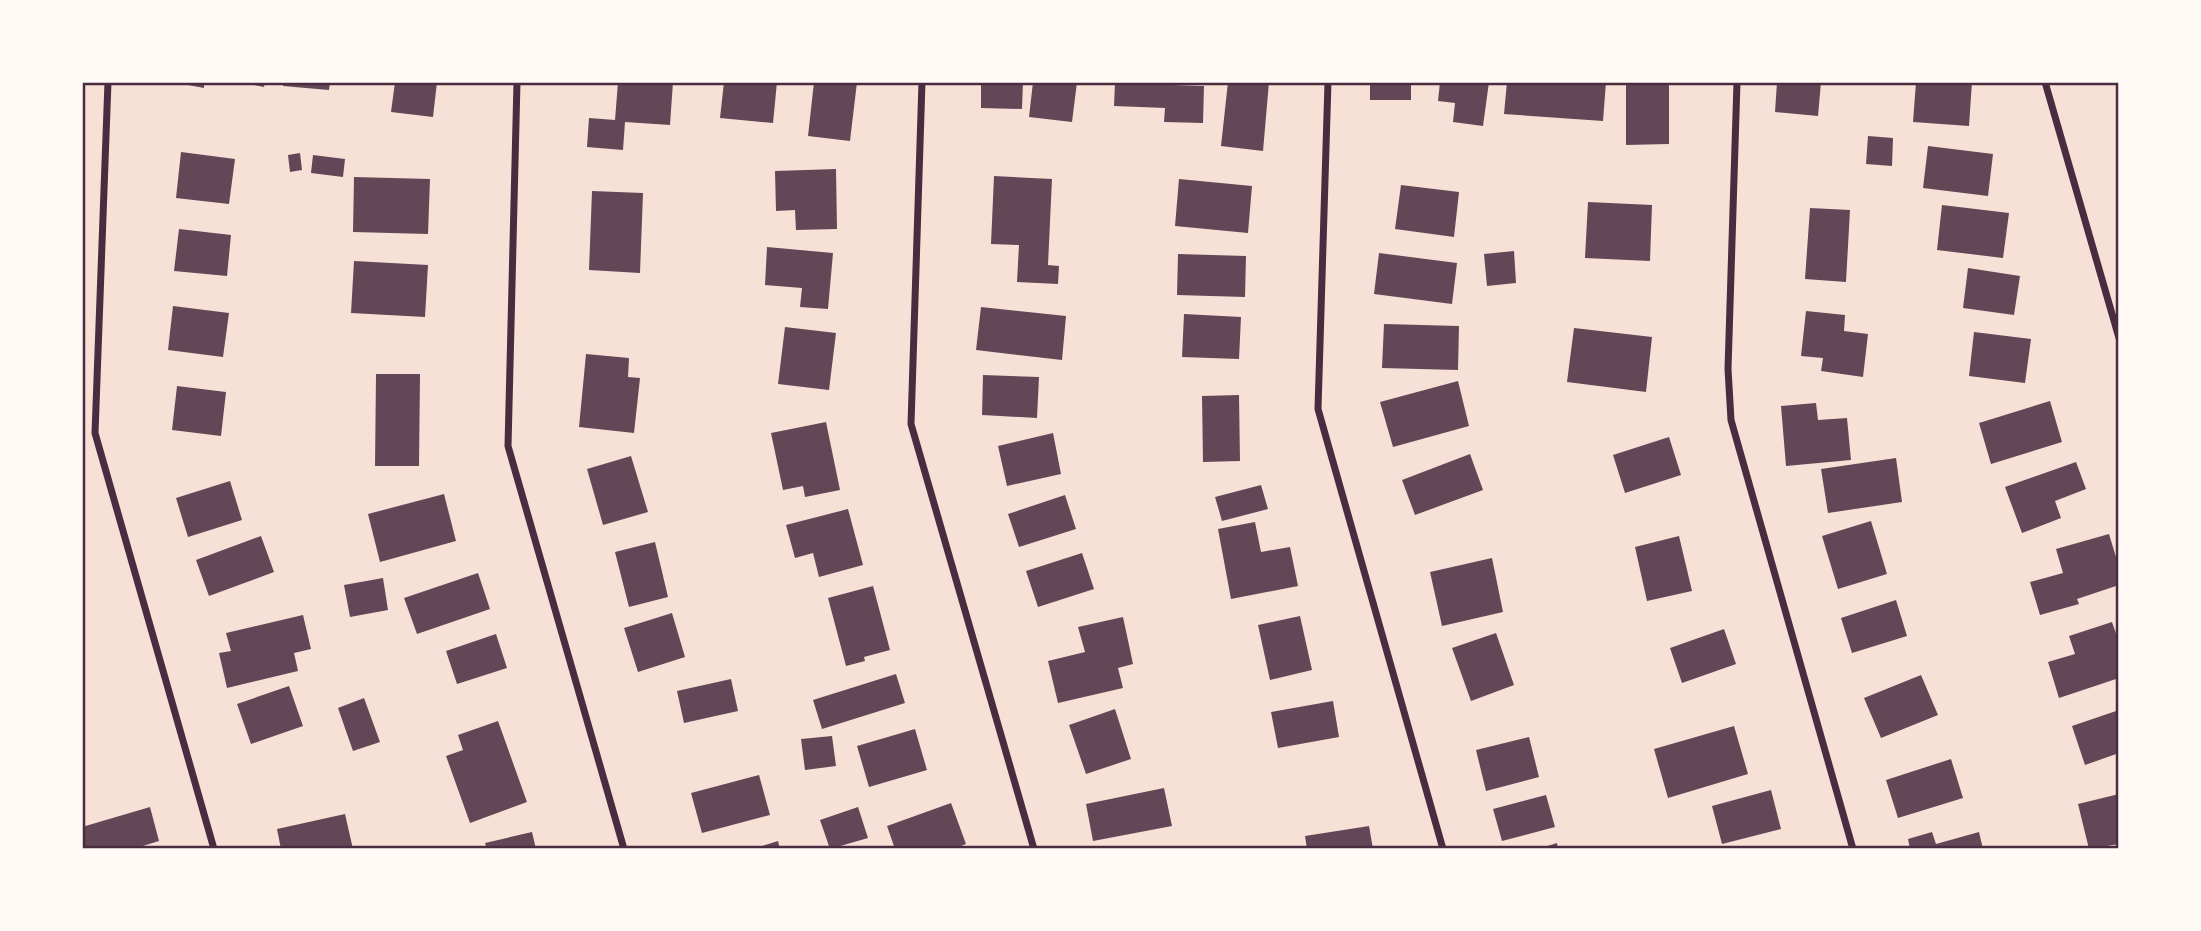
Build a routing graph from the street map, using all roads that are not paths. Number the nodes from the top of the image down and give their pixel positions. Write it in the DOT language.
graph roads {
  1 [pos="108,82"];
  2 [pos="517,82"];
  3 [pos="922,82"];
  4 [pos="1328,82"];
  5 [pos="1737,82"];
  6 [pos="2045,82"];
  7 [pos="2119,338"];
  8 [pos="214,849"];
  9 [pos="624,849"];
  10 [pos="1034,849"];
  11 [pos="1443,849"];
  12 [pos="1853,849"];
  1 -- 8 [label="street"];
  2 -- 9 [label="street"];
  3 -- 10 [label="street"];
  4 -- 11 [label="street"];
  5 -- 12 [label="street"];
  6 -- 7 [label="street"];
}
